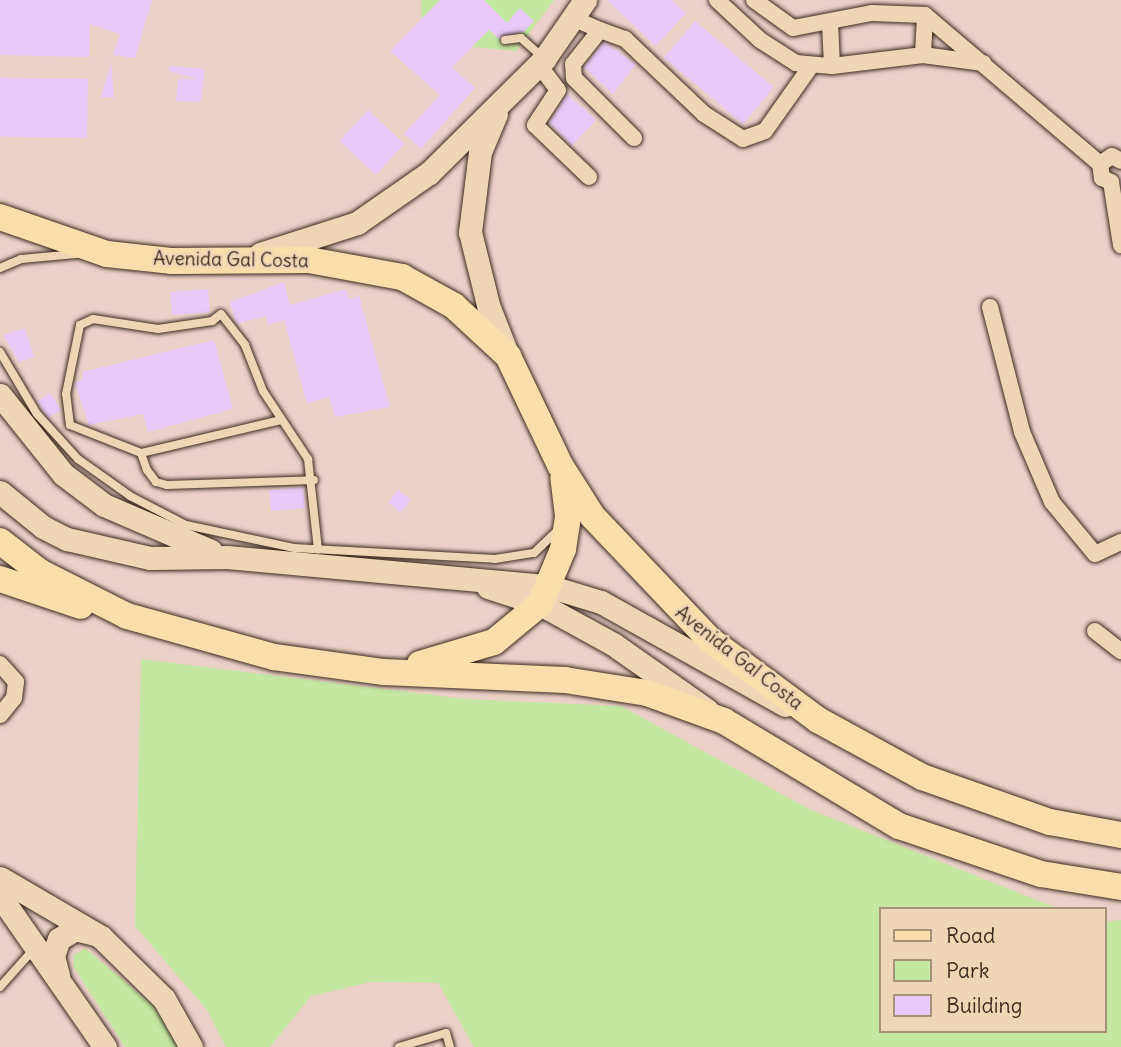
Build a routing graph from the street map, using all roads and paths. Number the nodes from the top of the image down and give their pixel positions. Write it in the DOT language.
graph roads {
  1 [pos="717,0"];
  2 [pos="754,0"];
  3 [pos="871,7"];
  4 [pos="580,9"];
  5 [pos="925,15"];
  6 [pos="830,23"];
  7 [pos="600,30"];
  8 [pos="505,40"];
  9 [pos="923,55"];
  10 [pos="541,62"];
  11 [pos="986,63"];
  12 [pos="811,66"];
  13 [pos="832,66"];
  14 [pos="498,108"];
  15 [pos="634,138"];
  16 [pos="1120,157"];
  17 [pos="1100,164"];
  18 [pos="589,177"];
  19 [pos="1116,180"];
  20 [pos="0,216"];
  21 [pos="0,237"];
  22 [pos="1121,245"];
  23 [pos="107,254"];
  24 [pos="248,257"];
  25 [pos="0,268"];
  26 [pos="990,307"];
  27 [pos="0,352"];
  28 [pos="508,356"];
  29 [pos="0,395"];
  30 [pos="281,420"];
  31 [pos="141,453"];
  32 [pos="560,466"];
  33 [pos="314,480"];
  34 [pos="0,492"];
  35 [pos="567,505"];
  36 [pos="0,541"];
  37 [pos="1121,542"];
  38 [pos="318,549"];
  39 [pos="227,556"];
  40 [pos="0,579"];
  41 [pos="544,595"];
  42 [pos="127,616"];
  43 [pos="1095,631"];
  44 [pos="1121,651"];
  45 [pos="0,664"];
  46 [pos="384,672"];
  47 [pos="0,715"];
  48 [pos="818,720"];
  49 [pos="724,722"];
  50 [pos="1121,835"];
  51 [pos="0,878"];
  52 [pos="1121,887"];
  53 [pos="0,896"];
  54 [pos="101,937"];
  55 [pos="37,945"];
  56 [pos="58,978"];
  57 [pos="0,987"];
  58 [pos="105,1047"];
  59 [pos="191,1047"];
  60 [pos="399,1047"];
  61 [pos="450,1047"];
  1 -- 12 [label="street"];
  2 -- 6 [label="street"];
  3 -- 5 [label="street"];
  3 -- 6 [label="street"];
  4 -- 7 [label="street"];
  4 -- 10 [label="main road"];
  5 -- 9 [label="street"];
  5 -- 11 [label="street"];
  6 -- 13 [label="street"];
  7 -- 12 [label="street"];
  7 -- 15 [label="street"];
  8 -- 10 [label="lane"];
  9 -- 11 [label="street"];
  9 -- 13 [label="street"];
  10 -- 14 [label="main road"];
  10 -- 18 [label="street"];
  11 -- 17 [label="street"];
  12 -- 13 [label="street"];
  14 -- 24 [label="main road"];
  14 -- 28 [label="main road"];
  16 -- 17 [label="street"];
  17 -- 19 [label="street"];
  19 -- 22 [label="street"];
  20 -- 23 [label="main road, Avenida Gal Costa"];
  21 -- 23 [label="main road"];
  23 -- 24 [label="main road, Avenida Gal Costa"];
  23 -- 25 [label="lane"];
  24 -- 28 [label="main road, Avenida Gal Costa"];
  26 -- 37 [label="street"];
  27 -- 38 [label="lane"];
  28 -- 32 [label="main road, Avenida Gal Costa"];
  29 -- 39 [label="main road"];
  30 -- 31 [label="lane"];
  30 -- 31 [label="lane"];
  30 -- 33 [label="lane"];
  31 -- 33 [label="lane"];
  32 -- 35 [label="main road"];
  32 -- 48 [label="main road, Avenida Gal Costa"];
  33 -- 38 [label="lane"];
  34 -- 39 [label="main road"];
  35 -- 38 [label="lane"];
  35 -- 41 [label="main road"];
  36 -- 42 [label="main road"];
  39 -- 41 [label="main road"];
  40 -- 42 [label="main road"];
  41 -- 46 [label="main road"];
  41 -- 48 [label="main road"];
  41 -- 49 [label="main road"];
  42 -- 46 [label="main road"];
  43 -- 44 [label="street"];
  45 -- 47 [label="street"];
  46 -- 49 [label="main road"];
  48 -- 50 [label="main road, Avenida Gal Costa"];
  49 -- 52 [label="main road"];
  51 -- 54 [label="main road"];
  53 -- 55 [label="main road"];
  54 -- 56 [label="main road"];
  54 -- 59 [label="main road"];
  55 -- 56 [label="main road"];
  55 -- 57 [label="lane"];
  56 -- 58 [label="main road"];
  60 -- 61 [label="lane"];
}
